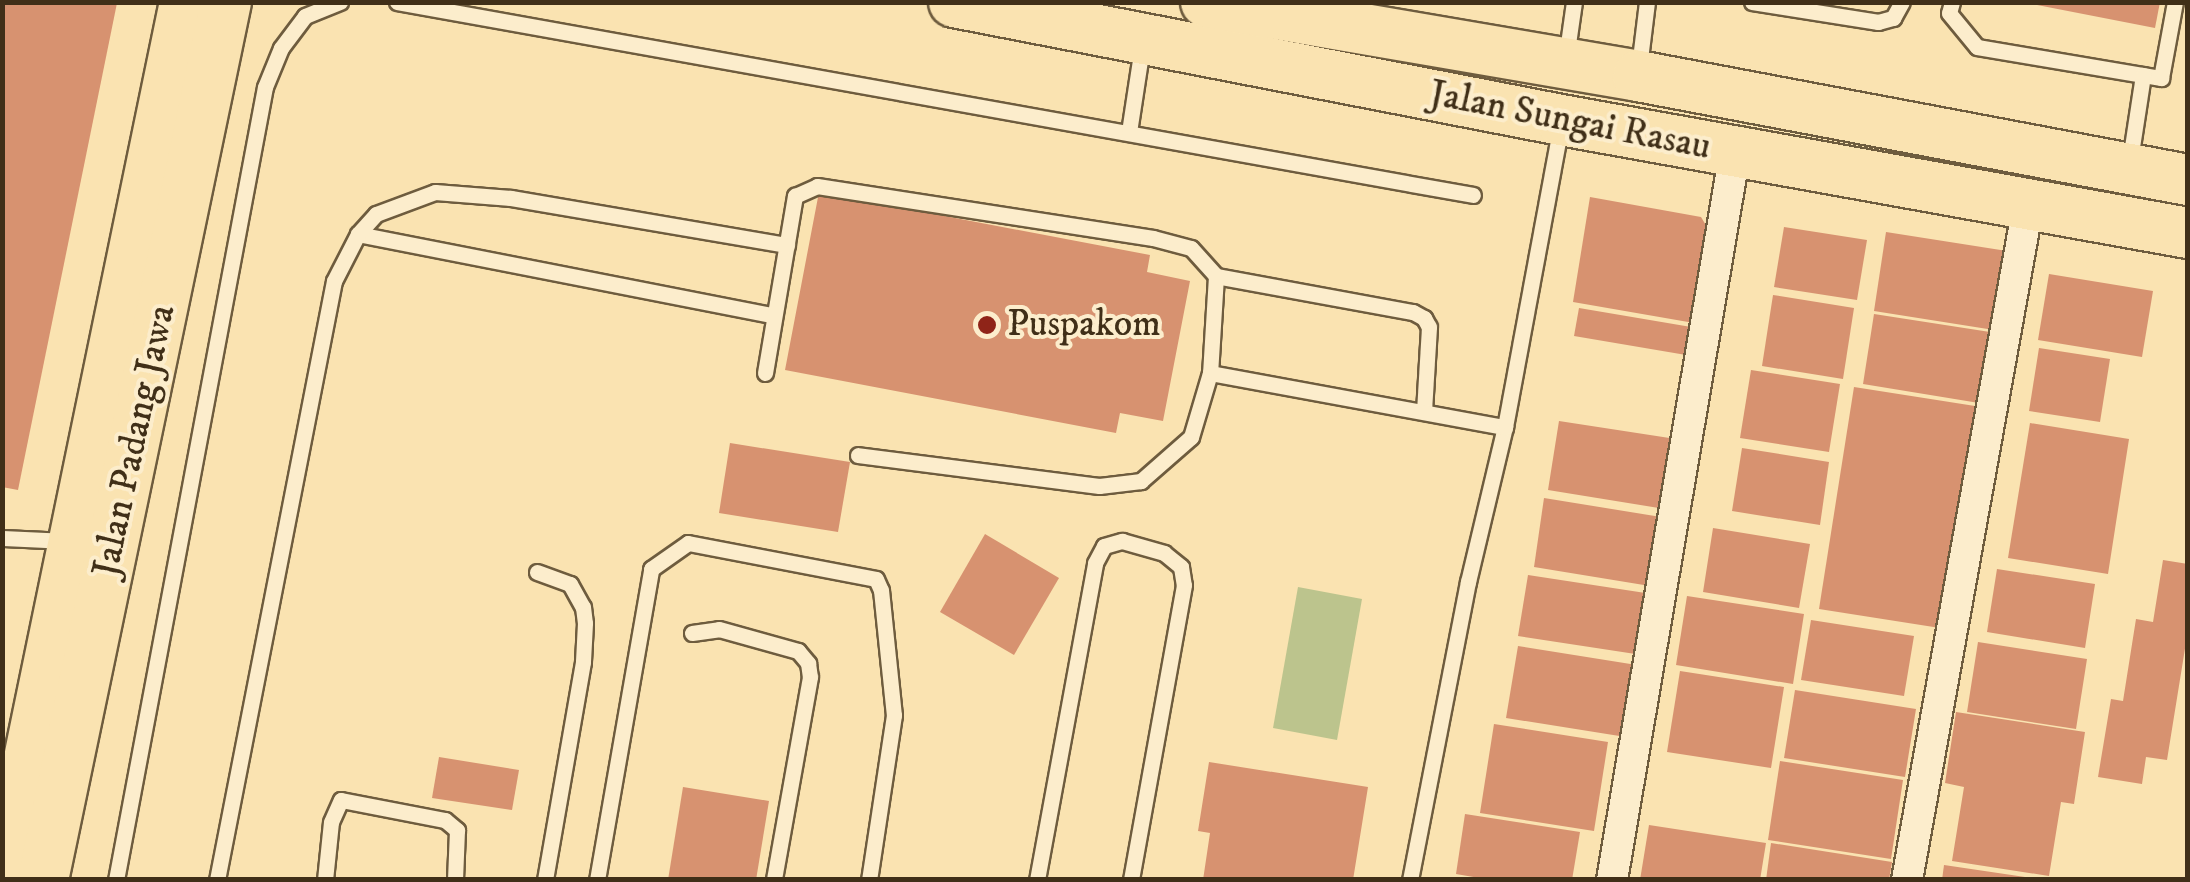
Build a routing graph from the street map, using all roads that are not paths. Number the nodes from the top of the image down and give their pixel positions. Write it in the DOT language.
graph roads {
  1 [pos="245,2"];
  2 [pos="340,2"];
  3 [pos="398,2"];
  4 [pos="954,2"];
  5 [pos="1574,2"];
  6 [pos="1647,2"];
  7 [pos="1752,2"];
  8 [pos="1902,2"];
  9 [pos="1952,2"];
  10 [pos="2174,2"];
  11 [pos="195,3"];
  12 [pos="1211,3"];
  13 [pos="1143,39"];
  14 [pos="214,62"];
  15 [pos="1565,64"];
  16 [pos="2143,75"];
  17 [pos="1638,76"];
  18 [pos="1561,120"];
  19 [pos="1129,132"];
  20 [pos="1735,152"];
  21 [pos="2128,169"];
  22 [pos="2188,180"];
  23 [pos="1473,195"];
  24 [pos="2028,206"];
  25 [pos="358,234"];
  26 [pos="2188,234"];
  27 [pos="787,245"];
  28 [pos="1216,276"];
  29 [pos="772,314"];
  30 [pos="765,373"];
  31 [pos="1210,373"];
  32 [pos="1424,410"];
  33 [pos="1505,427"];
  34 [pos="858,455"];
  35 [pos="2,538"];
  36 [pos="96,542"];
  37 [pos="537,572"];
  38 [pos="692,632"];
  39 [pos="24,824"];
  40 [pos="4,880"];
  41 [pos="44,880"];
  42 [pos="116,880"];
  43 [pos="218,880"];
  44 [pos="325,880"];
  45 [pos="455,880"];
  46 [pos="545,880"];
  47 [pos="597,880"];
  48 [pos="774,880"];
  49 [pos="870,880"];
  50 [pos="1037,880"];
  51 [pos="1131,880"];
  52 [pos="1410,880"];
  53 [pos="1612,880"];
  54 [pos="1907,880"];
  1 -- 14 [label="main road"];
  2 -- 42 [label="lane"];
  3 -- 19 [label="lane"];
  4 -- 13 [label="main road, Jalan Sungai Rasau"];
  5 -- 15 [label="lane"];
  6 -- 17 [label="lane"];
  7 -- 8 [label="lane"];
  9 -- 16 [label="lane"];
  10 -- 16 [label="lane"];
  11 -- 14 [label="main road, Jalan Padang Jawa"];
  11 -- 36 [label="main road, Jalan Padang Jawa"];
  12 -- 15 [label="main road, Jalan Sungai Rasau"];
  13 -- 18 [label="main road, Jalan Sungai Rasau"];
  13 -- 19 [label="lane"];
  14 -- 36 [label="main road, Jalan Padang Jawa"];
  15 -- 17 [label="main road, Jalan Sungai Rasau"];
  16 -- 21 [label="lane"];
  17 -- 21 [label="main road, Jalan Sungai Rasau"];
  18 -- 20 [label="main road, Jalan Sungai Rasau"];
  18 -- 33 [label="lane"];
  19 -- 23 [label="lane"];
  20 -- 24 [label="main road, Jalan Sungai Rasau"];
  20 -- 53 [label="street"];
  21 -- 22 [label="main road, Jalan Sungai Rasau"];
  24 -- 26 [label="main road, Jalan Sungai Rasau"];
  24 -- 54 [label="street"];
  25 -- 27 [label="lane"];
  25 -- 29 [label="lane"];
  25 -- 43 [label="lane"];
  27 -- 28 [label="lane"];
  27 -- 29 [label="lane"];
  28 -- 31 [label="lane"];
  28 -- 32 [label="lane"];
  29 -- 30 [label="lane"];
  31 -- 32 [label="lane"];
  31 -- 34 [label="lane"];
  32 -- 33 [label="lane"];
  33 -- 52 [label="lane"];
  35 -- 36 [label="lane"];
  36 -- 39 [label="main road, Jalan Padang Jawa"];
  37 -- 46 [label="lane"];
  38 -- 48 [label="lane"];
  39 -- 40 [label="main road, Jalan Padang Jawa"];
  39 -- 41 [label="main road, Jalan Padang Jawa"];
  44 -- 45 [label="lane"];
  47 -- 49 [label="lane"];
  50 -- 51 [label="lane"];
}
